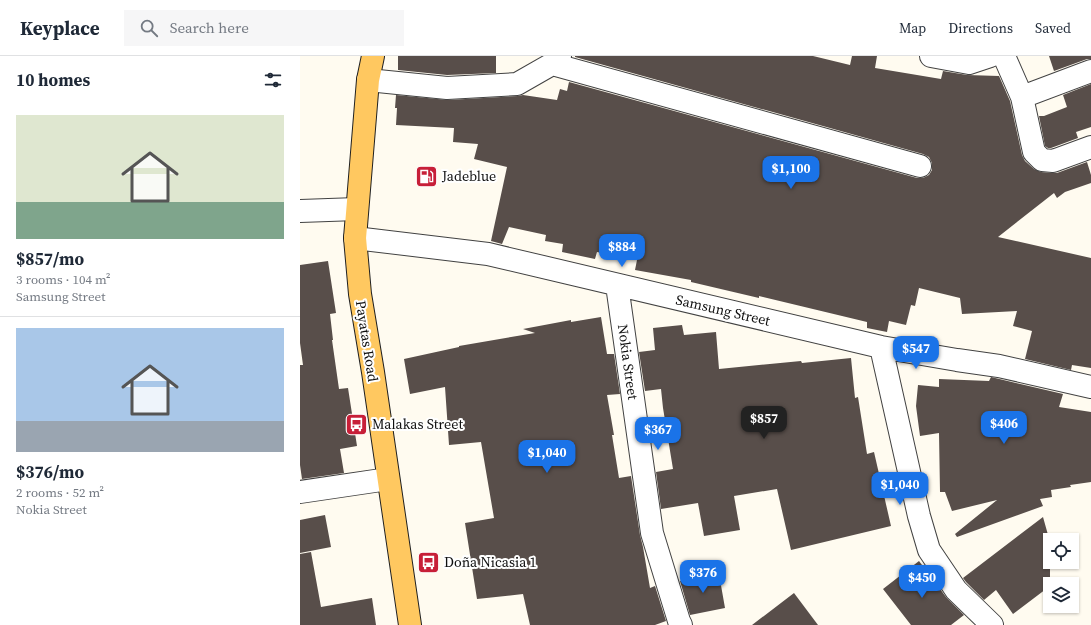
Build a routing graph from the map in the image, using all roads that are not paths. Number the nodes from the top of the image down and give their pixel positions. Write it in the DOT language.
graph roads {
  1 [pos="373,56"];
  2 [pos="931,56"];
  3 [pos="990,56"];
  4 [pos="1004,56"];
  5 [pos="556,60"];
  6 [pos="1091,71"];
  7 [pos="368,80"];
  8 [pos="1022,97"];
  9 [pos="1091,147"];
  10 [pos="920,166"];
  11 [pos="357,209"];
  12 [pos="300,211"];
  13 [pos="355,238"];
  14 [pos="617,285"];
  15 [pos="881,347"];
  16 [pos="1091,387"];
  17 [pos="388,479"];
  18 [pos="300,492"];
  19 [pos="410,625"];
  20 [pos="681,625"];
  21 [pos="992,625"];
  1 -- 7 [label="main road, Payatas Road"];
  2 -- 3 [label="street"];
  4 -- 8 [label="street"];
  5 -- 7 [label="street"];
  5 -- 10 [label="street"];
  6 -- 8 [label="street"];
  7 -- 11 [label="main road, Payatas Road"];
  8 -- 9 [label="street"];
  11 -- 12 [label="street"];
  11 -- 13 [label="main road, Payatas Road"];
  13 -- 14 [label="street, Samsung Street"];
  13 -- 17 [label="main road, Payatas Road"];
  14 -- 15 [label="street, Samsung Street"];
  14 -- 20 [label="street, Nokia Street"];
  15 -- 16 [label="street, Samsung Street"];
  15 -- 21 [label="street"];
  17 -- 18 [label="street"];
  17 -- 19 [label="main road, Payatas Road"];
}
